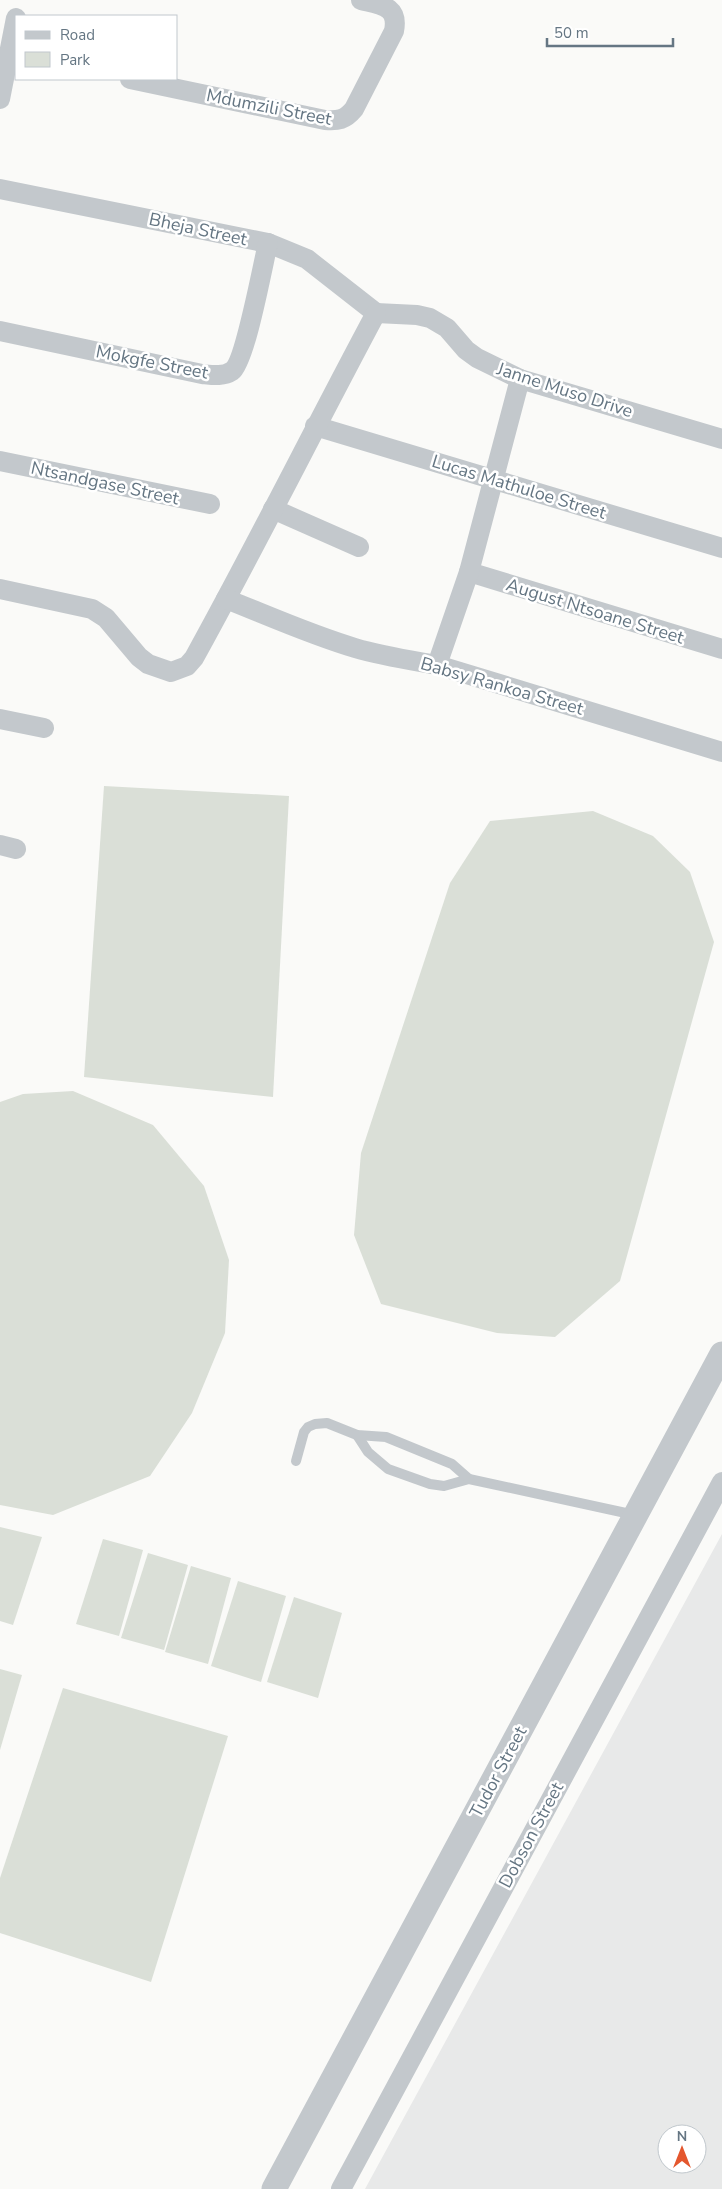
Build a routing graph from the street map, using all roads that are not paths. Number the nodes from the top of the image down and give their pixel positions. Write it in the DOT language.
graph roads {
  1 [pos="20,0"];
  2 [pos="362,0"];
  3 [pos="16,15"];
  4 [pos="15,29"];
  5 [pos="13,54"];
  6 [pos="135,80"];
  7 [pos="0,99"];
  8 [pos="0,188"];
  9 [pos="268,244"];
  10 [pos="376,313"];
  11 [pos="0,331"];
  12 [pos="520,379"];
  13 [pos="652,418"];
  14 [pos="722,424"];
  15 [pos="315,426"];
  16 [pos="722,439"];
  17 [pos="0,461"];
  18 [pos="492,480"];
  19 [pos="210,504"];
  20 [pos="273,509"];
  21 [pos="360,546"];
  22 [pos="722,548"];
  23 [pos="468,572"];
  24 [pos="0,589"];
  25 [pos="226,599"];
  26 [pos="722,649"];
  27 [pos="437,665"];
  28 [pos="0,719"];
  29 [pos="44,728"];
  30 [pos="722,752"];
  31 [pos="722,1354"];
  32 [pos="357,1435"];
  33 [pos="296,1461"];
  34 [pos="469,1479"];
  35 [pos="722,1482"];
  36 [pos="636,1515"];
  37 [pos="274,2189"];
  38 [pos="341,2189"];
  1 -- 3 [label="street"];
  2 -- 6 [label="street, Mdumzili Street"];
  4 -- 5 [label="street"];
  5 -- 7 [label="street"];
  8 -- 9 [label="street, Bheja Street"];
  9 -- 10 [label="street, Bheja Street"];
  9 -- 11 [label="street, Mokgfe Street"];
  10 -- 12 [label="street, Janne Muso Drive"];
  10 -- 15 [label="street"];
  12 -- 13 [label="street, Janne Muso Drive"];
  12 -- 18 [label="street"];
  13 -- 14 [label="street, Janne Muso Drive"];
  13 -- 16 [label="street, Janne Muso Drive"];
  15 -- 18 [label="street, Lucas Mathuloe Street"];
  15 -- 20 [label="street"];
  17 -- 19 [label="street, Ntsandgase Street"];
  18 -- 22 [label="street, Lucas Mathuloe Street"];
  18 -- 23 [label="street"];
  20 -- 21 [label="street"];
  20 -- 25 [label="street"];
  23 -- 26 [label="street, August Ntsoane Street"];
  23 -- 27 [label="street"];
  24 -- 25 [label="street"];
  25 -- 27 [label="street, Babsy Rankoa Street"];
  27 -- 30 [label="street, Babsy Rankoa Street"];
  28 -- 29 [label="street"];
  31 -- 36 [label="street, Tudor Street"];
  32 -- 33 [label="lane"];
  32 -- 34 [label="lane"];
  32 -- 34 [label="lane"];
  34 -- 36 [label="lane"];
  35 -- 38 [label="street, Dobson Street"];
  36 -- 37 [label="street, Tudor Street"];
}
